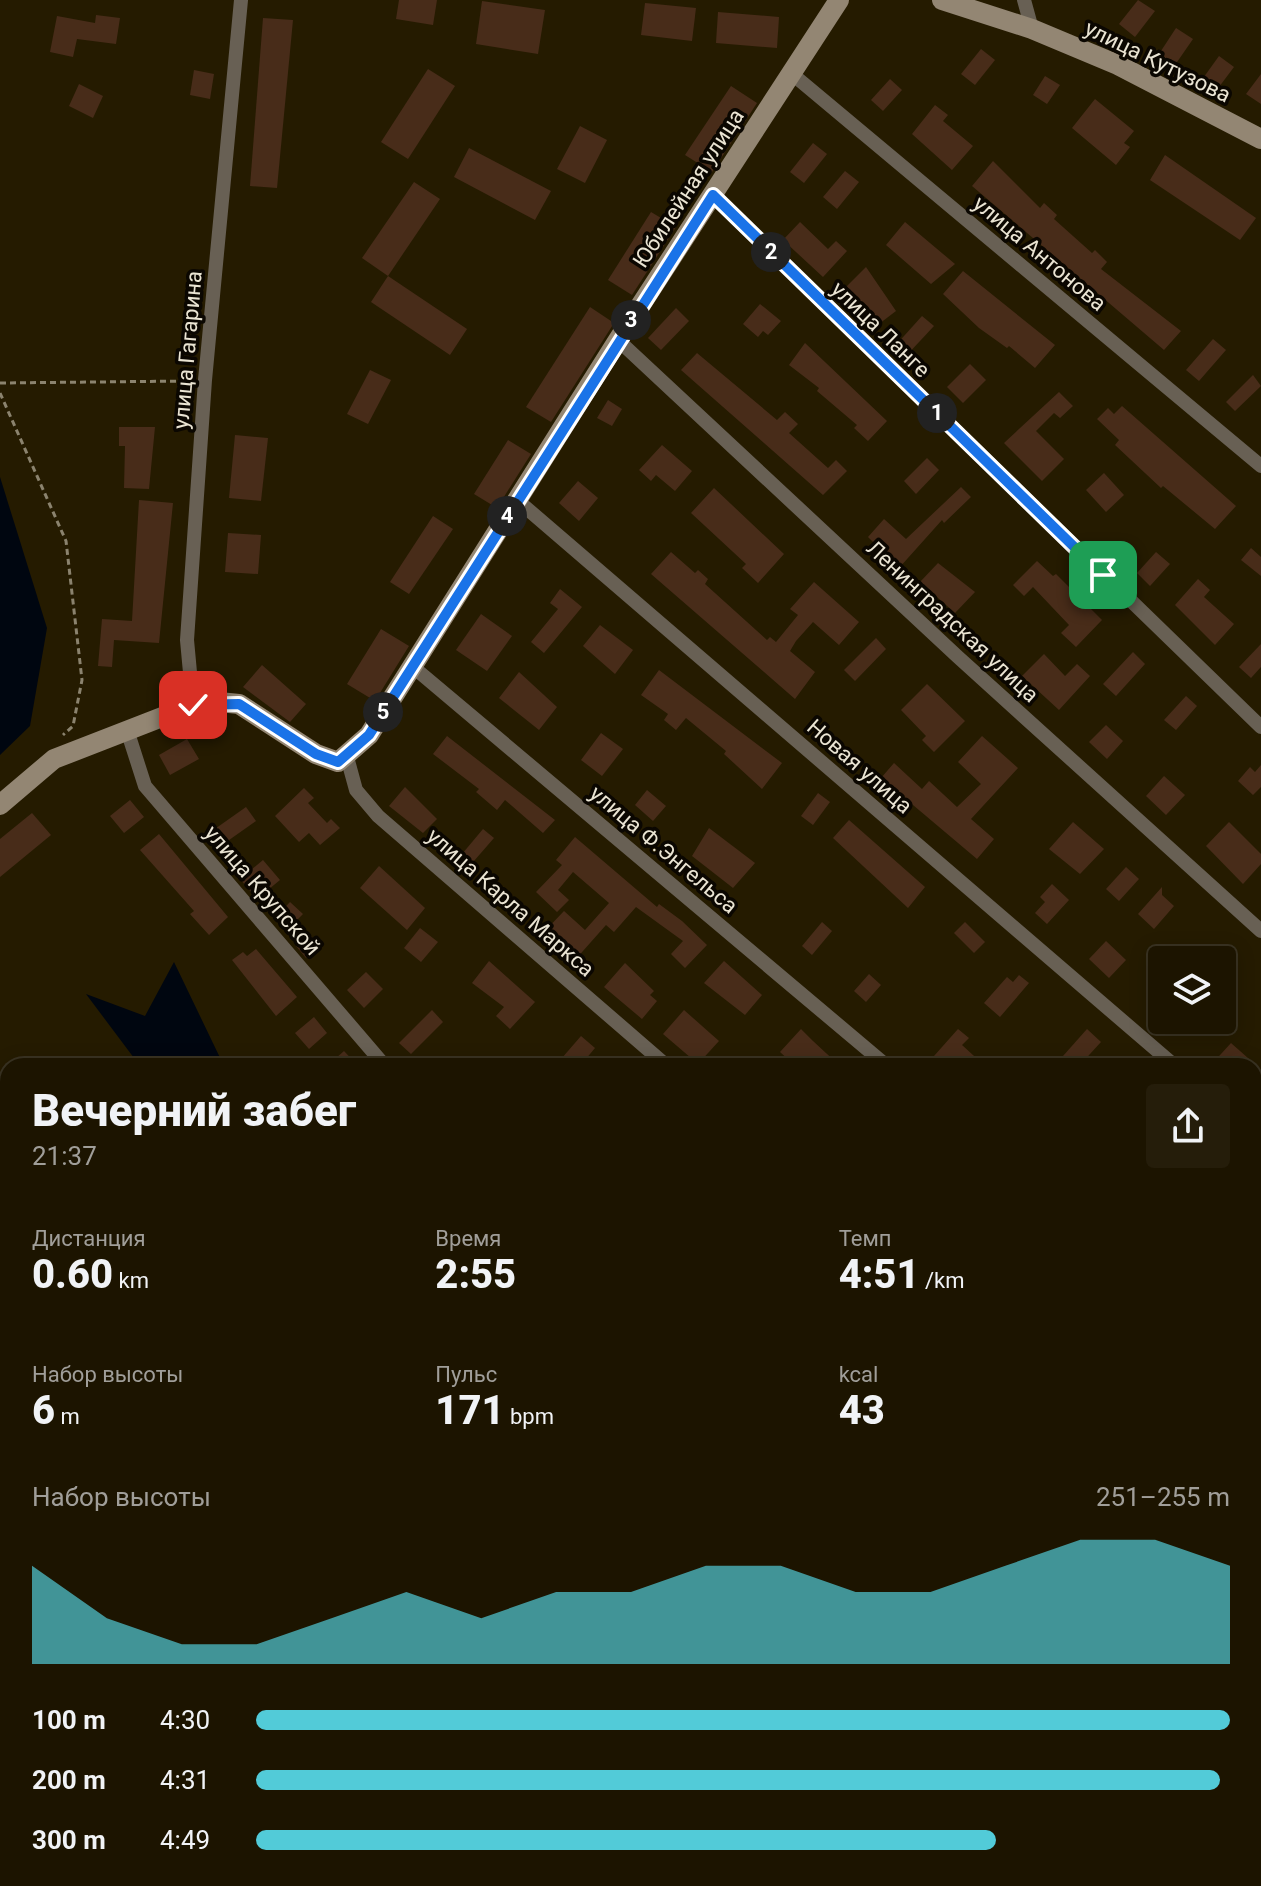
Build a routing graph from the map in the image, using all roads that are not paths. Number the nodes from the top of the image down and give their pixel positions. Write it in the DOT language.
graph roads {
  1 [pos="241,0"];
  2 [pos="839,0"];
  3 [pos="942,0"];
  4 [pos="1024,0"];
  5 [pos="1032,29"];
  6 [pos="791,73"];
  7 [pos="1261,139"];
  8 [pos="713,195"];
  9 [pos="618,340"];
  10 [pos="1261,466"];
  11 [pos="517,500"];
  12 [pos="412,666"];
  13 [pos="193,705"];
  14 [pos="1261,727"];
  15 [pos="128,733"];
  16 [pos="347,757"];
  17 [pos="0,805"];
  18 [pos="1261,931"];
  19 [pos="378,1058"];
  20 [pos="658,1058"];
  21 [pos="878,1058"];
  22 [pos="1166,1058"];
  1 -- 13 [label="street, улица Гагарина"];
  2 -- 6 [label="street, Юбилейная улица"];
  3 -- 5 [label="street, улица Кутузова"];
  4 -- 5 [label="street"];
  5 -- 7 [label="street, улица Кутузова"];
  6 -- 8 [label="street, Юбилейная улица"];
  6 -- 10 [label="street, улица Антонова"];
  8 -- 9 [label="street, Юбилейная улица"];
  8 -- 14 [label="street, улица Ланге"];
  9 -- 11 [label="street, Юбилейная улица"];
  9 -- 18 [label="street, Ленинградская улица"];
  11 -- 12 [label="street, Юбилейная улица"];
  11 -- 22 [label="street, Новая улица"];
  12 -- 16 [label="street, Юбилейная улица"];
  12 -- 21 [label="street, улица Ф.Энгельса"];
  13 -- 15 [label="street"];
  13 -- 16 [label="street"];
  15 -- 17 [label="street"];
  15 -- 19 [label="street, улица Крупской"];
  16 -- 20 [label="street, улица Карла Маркса"];
}
